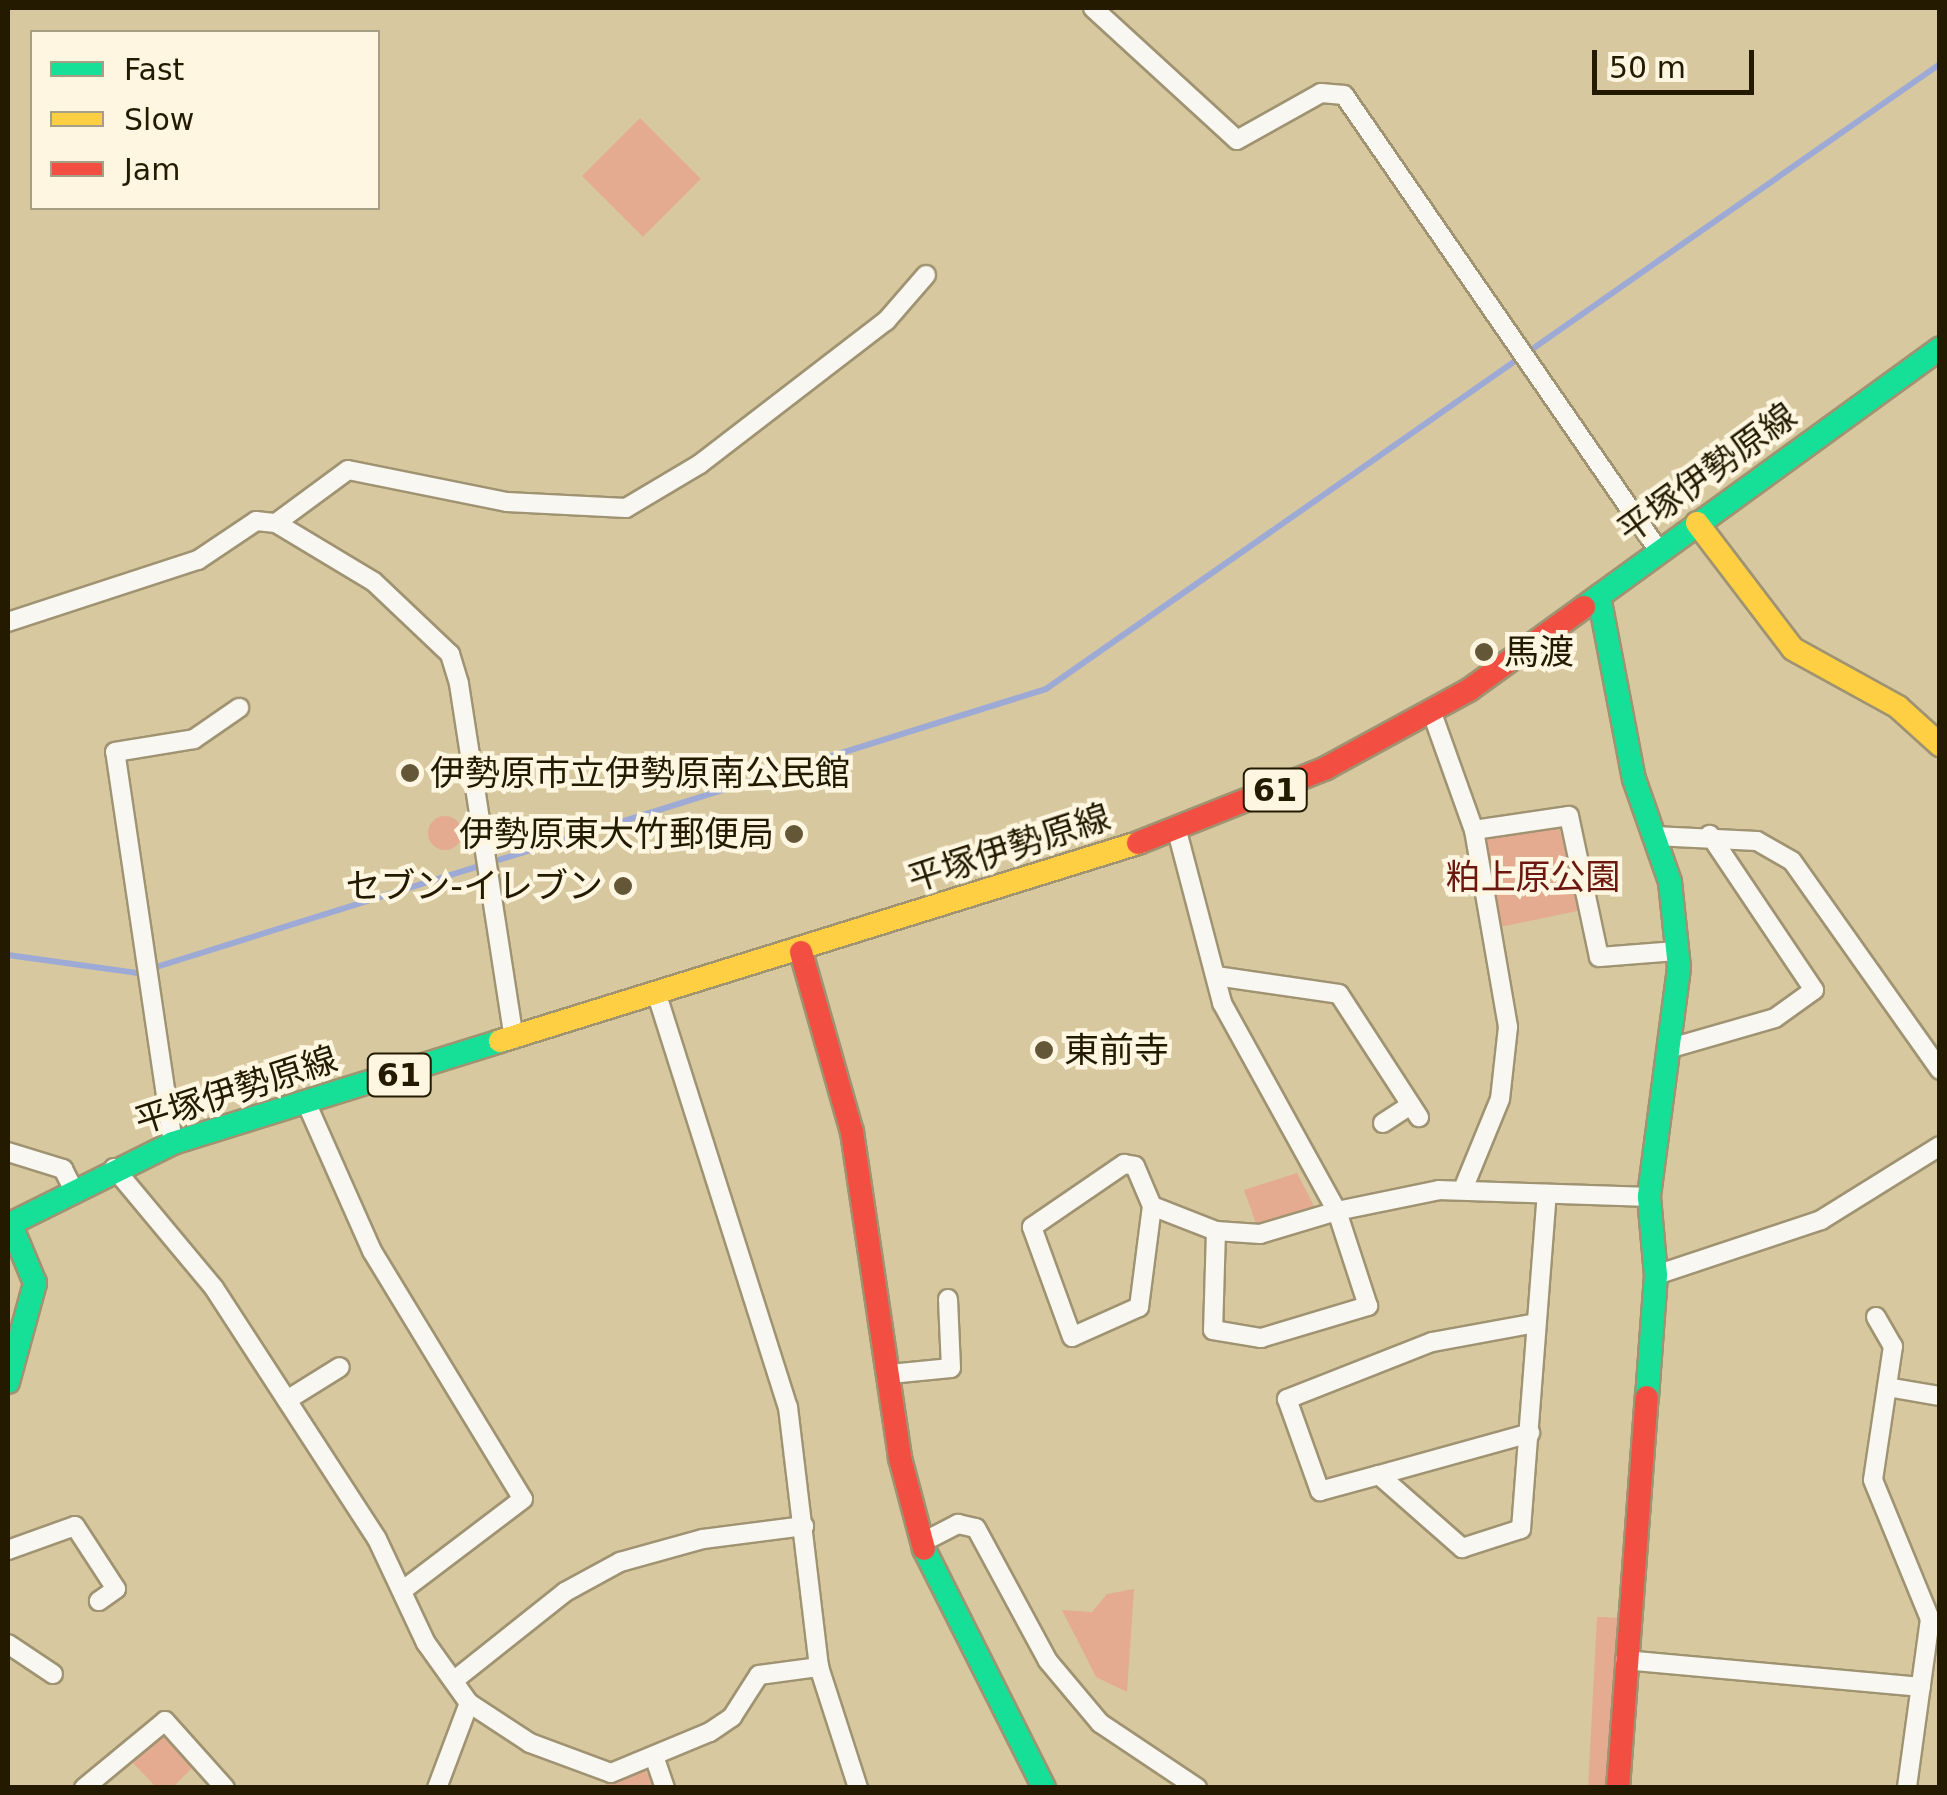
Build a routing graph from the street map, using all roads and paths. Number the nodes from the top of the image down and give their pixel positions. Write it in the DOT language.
graph roads {
  1 [pos="1092,8"];
  2 [pos="926,276"];
  3 [pos="1940,348"];
  4 [pos="276,522"];
  5 [pos="1697,523"];
  6 [pos="1660,551"];
  7 [pos="1599,596"];
  8 [pos="8,622"];
  9 [pos="239,708"];
  10 [pos="1432,714"];
  11 [pos="1939,743"];
  12 [pos="1474,830"];
  13 [pos="1177,831"];
  14 [pos="1710,834"];
  15 [pos="1654,836"];
  16 [pos="801,952"];
  17 [pos="1677,952"];
  18 [pos="1216,976"];
  19 [pos="658,998"];
  20 [pos="514,1039"];
  21 [pos="1671,1048"];
  22 [pos="1940,1070"];
  23 [pos="306,1102"];
  24 [pos="1383,1124"];
  25 [pos="173,1144"];
  26 [pos="1940,1146"];
  27 [pos="8,1152"];
  28 [pos="114,1168"];
  29 [pos="72,1189"];
  30 [pos="1463,1189"];
  31 [pos="1547,1194"];
  32 [pos="1649,1196"];
  33 [pos="1152,1206"];
  34 [pos="1337,1212"];
  35 [pos="9,1224"];
  36 [pos="1216,1230"];
  37 [pos="1656,1276"];
  38 [pos="948,1299"];
  39 [pos="1876,1317"];
  40 [pos="1536,1323"];
  41 [pos="340,1367"];
  42 [pos="890,1374"];
  43 [pos="8,1382"];
  44 [pos="1887,1388"];
  45 [pos="1940,1396"];
  46 [pos="287,1400"];
  47 [pos="1530,1433"];
  48 [pos="1380,1474"];
  49 [pos="804,1526"];
  50 [pos="921,1543"];
  51 [pos="8,1550"];
  52 [pos="402,1591"];
  53 [pos="99,1602"];
  54 [pos="8,1644"];
  55 [pos="1625,1660"];
  56 [pos="819,1667"];
  57 [pos="54,1674"];
  58 [pos="457,1678"];
  59 [pos="1921,1688"];
  60 [pos="468,1703"];
  61 [pos="655,1759"];
  62 [pos="84,1788"];
  63 [pos="225,1788"];
  64 [pos="437,1788"];
  65 [pos="665,1788"];
  66 [pos="858,1788"];
  67 [pos="1044,1788"];
  68 [pos="1197,1788"];
  69 [pos="1618,1788"];
  70 [pos="1907,1788"];
  1 -- 6 [label="street"];
  2 -- 4 [label="street"];
  3 -- 5 [label="street, 平塚伊勢原線 / 61"];
  4 -- 8 [label="street"];
  4 -- 20 [label="street"];
  5 -- 6 [label="street, 平塚伊勢原線 / 61"];
  5 -- 11 [label="street"];
  6 -- 7 [label="street, 平塚伊勢原線 / 61"];
  7 -- 10 [label="street, 平塚伊勢原線 / 61"];
  7 -- 15 [label="street"];
  9 -- 25 [label="street"];
  10 -- 12 [label="street"];
  10 -- 13 [label="street, 平塚伊勢原線 / 61"];
  12 -- 17 [label="street"];
  12 -- 30 [label="street"];
  13 -- 16 [label="street, 平塚伊勢原線 / 61"];
  13 -- 18 [label="street"];
  14 -- 15 [label="street"];
  14 -- 21 [label="street"];
  14 -- 22 [label="street"];
  15 -- 17 [label="street"];
  16 -- 19 [label="street, 平塚伊勢原線 / 61"];
  16 -- 42 [label="street"];
  17 -- 21 [label="street"];
  18 -- 24 [label="street"];
  18 -- 34 [label="street"];
  19 -- 20 [label="street, 平塚伊勢原線 / 61"];
  19 -- 49 [label="street"];
  20 -- 23 [label="street, 平塚伊勢原線 / 61"];
  21 -- 32 [label="street"];
  23 -- 25 [label="street, 平塚伊勢原線 / 61"];
  23 -- 52 [label="street"];
  25 -- 28 [label="street, 平塚伊勢原線 / 61"];
  26 -- 37 [label="street"];
  27 -- 29 [label="street"];
  28 -- 29 [label="street, 平塚伊勢原線 / 61"];
  28 -- 46 [label="street"];
  29 -- 35 [label="street, 平塚伊勢原線 / 61"];
  30 -- 31 [label="street"];
  30 -- 34 [label="street"];
  31 -- 32 [label="street"];
  31 -- 40 [label="street"];
  32 -- 37 [label="street"];
  33 -- 33 [label="street"];
  33 -- 36 [label="street"];
  34 -- 36 [label="street"];
  34 -- 36 [label="street"];
  35 -- 43 [label="street"];
  37 -- 55 [label="street"];
  38 -- 42 [label="street"];
  39 -- 44 [label="street"];
  40 -- 47 [label="street"];
  40 -- 48 [label="street"];
  41 -- 46 [label="street"];
  42 -- 50 [label="street"];
  44 -- 45 [label="street"];
  44 -- 59 [label="street"];
  46 -- 52 [label="street"];
  47 -- 48 [label="street"];
  47 -- 48 [label="street"];
  49 -- 56 [label="street"];
  49 -- 58 [label="street"];
  50 -- 67 [label="street"];
  50 -- 68 [label="street"];
  51 -- 53 [label="street"];
  52 -- 58 [label="street"];
  54 -- 57 [label="street"];
  55 -- 59 [label="street"];
  55 -- 69 [label="street"];
  56 -- 61 [label="street"];
  56 -- 66 [label="street"];
  58 -- 60 [label="street"];
  59 -- 70 [label="street"];
  60 -- 61 [label="street"];
  60 -- 64 [label="street"];
  61 -- 65 [label="street"];
  62 -- 63 [label="street"];
}
